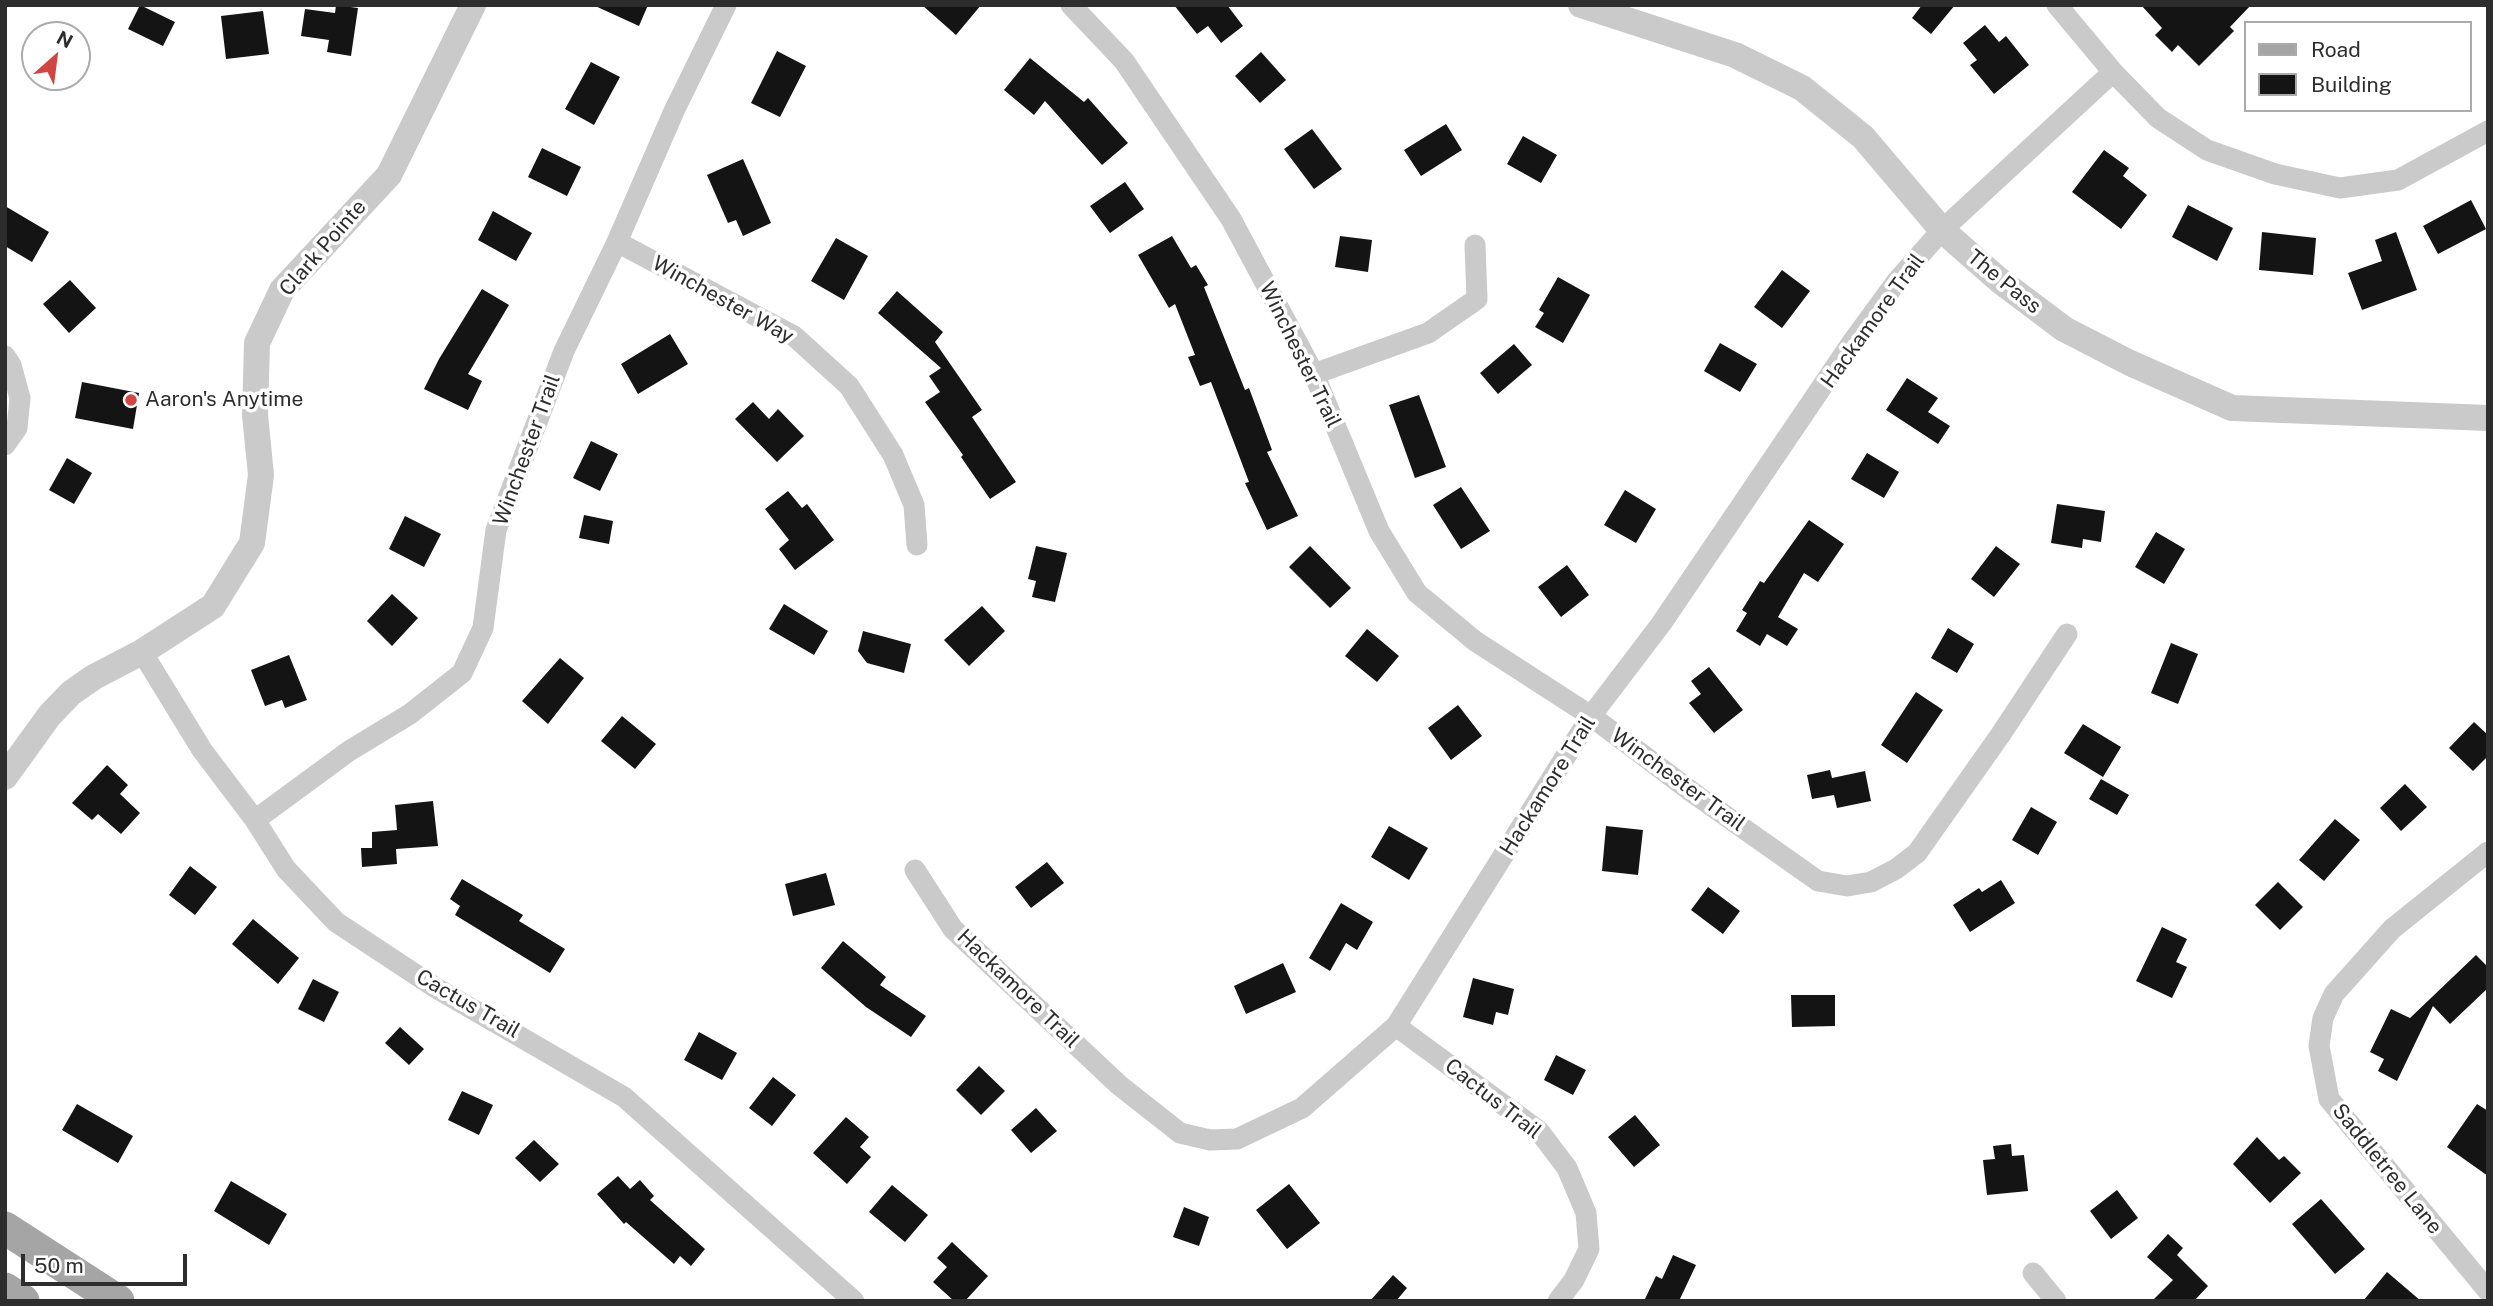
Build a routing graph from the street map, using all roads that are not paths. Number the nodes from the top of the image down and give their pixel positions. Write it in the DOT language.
graph roads {
  1 [pos="473,5"];
  2 [pos="726,5"];
  3 [pos="1071,5"];
  4 [pos="1581,5"];
  5 [pos="2057,5"];
  6 [pos="2113,72"];
  7 [pos="2488,131"];
  8 [pos="1942,230"];
  9 [pos="617,242"];
  10 [pos="1475,245"];
  11 [pos="5,356"];
  12 [pos="1314,374"];
  13 [pos="2488,418"];
  14 [pos="5,445"];
  15 [pos="917,545"];
  16 [pos="2067,634"];
  17 [pos="142,652"];
  18 [pos="1591,716"];
  19 [pos="5,778"];
  20 [pos="255,820"];
  21 [pos="2488,852"];
  22 [pos="915,870"];
  23 [pos="1396,1027"];
  24 [pos="5,1228"];
  25 [pos="2033,1273"];
  26 [pos="5,1289"];
  27 [pos="2488,1290"];
  28 [pos="23,1301"];
  29 [pos="118,1301"];
  30 [pos="854,1301"];
  31 [pos="1558,1301"];
  32 [pos="2056,1301"];
  1 -- 17 [label="street, Clark Pointe"];
  2 -- 9 [label="street, Winchester Trail"];
  3 -- 12 [label="street, Winchester Trail"];
  4 -- 8 [label="street, The Pass"];
  5 -- 6 [label="street"];
  6 -- 7 [label="street"];
  6 -- 8 [label="street, Hackamore Trail"];
  8 -- 13 [label="street, The Pass"];
  8 -- 18 [label="street, Hackamore Trail"];
  9 -- 15 [label="street, Winchester Way"];
  9 -- 20 [label="street, Winchester Trail"];
  10 -- 12 [label="street"];
  11 -- 14 [label="street"];
  12 -- 18 [label="street, Winchester Trail"];
  16 -- 18 [label="street, Winchester Trail"];
  17 -- 19 [label="street, Clark Pointe"];
  17 -- 20 [label="street, Cactus Trail"];
  18 -- 23 [label="street, Hackamore Trail"];
  20 -- 30 [label="street, Cactus Trail"];
  21 -- 27 [label="street, Saddletree Lane"];
  22 -- 23 [label="street, Hackamore Trail"];
  23 -- 31 [label="street, Cactus Trail"];
  24 -- 29 [label="main road"];
  25 -- 32 [label="street"];
  26 -- 28 [label="main road"];
}
